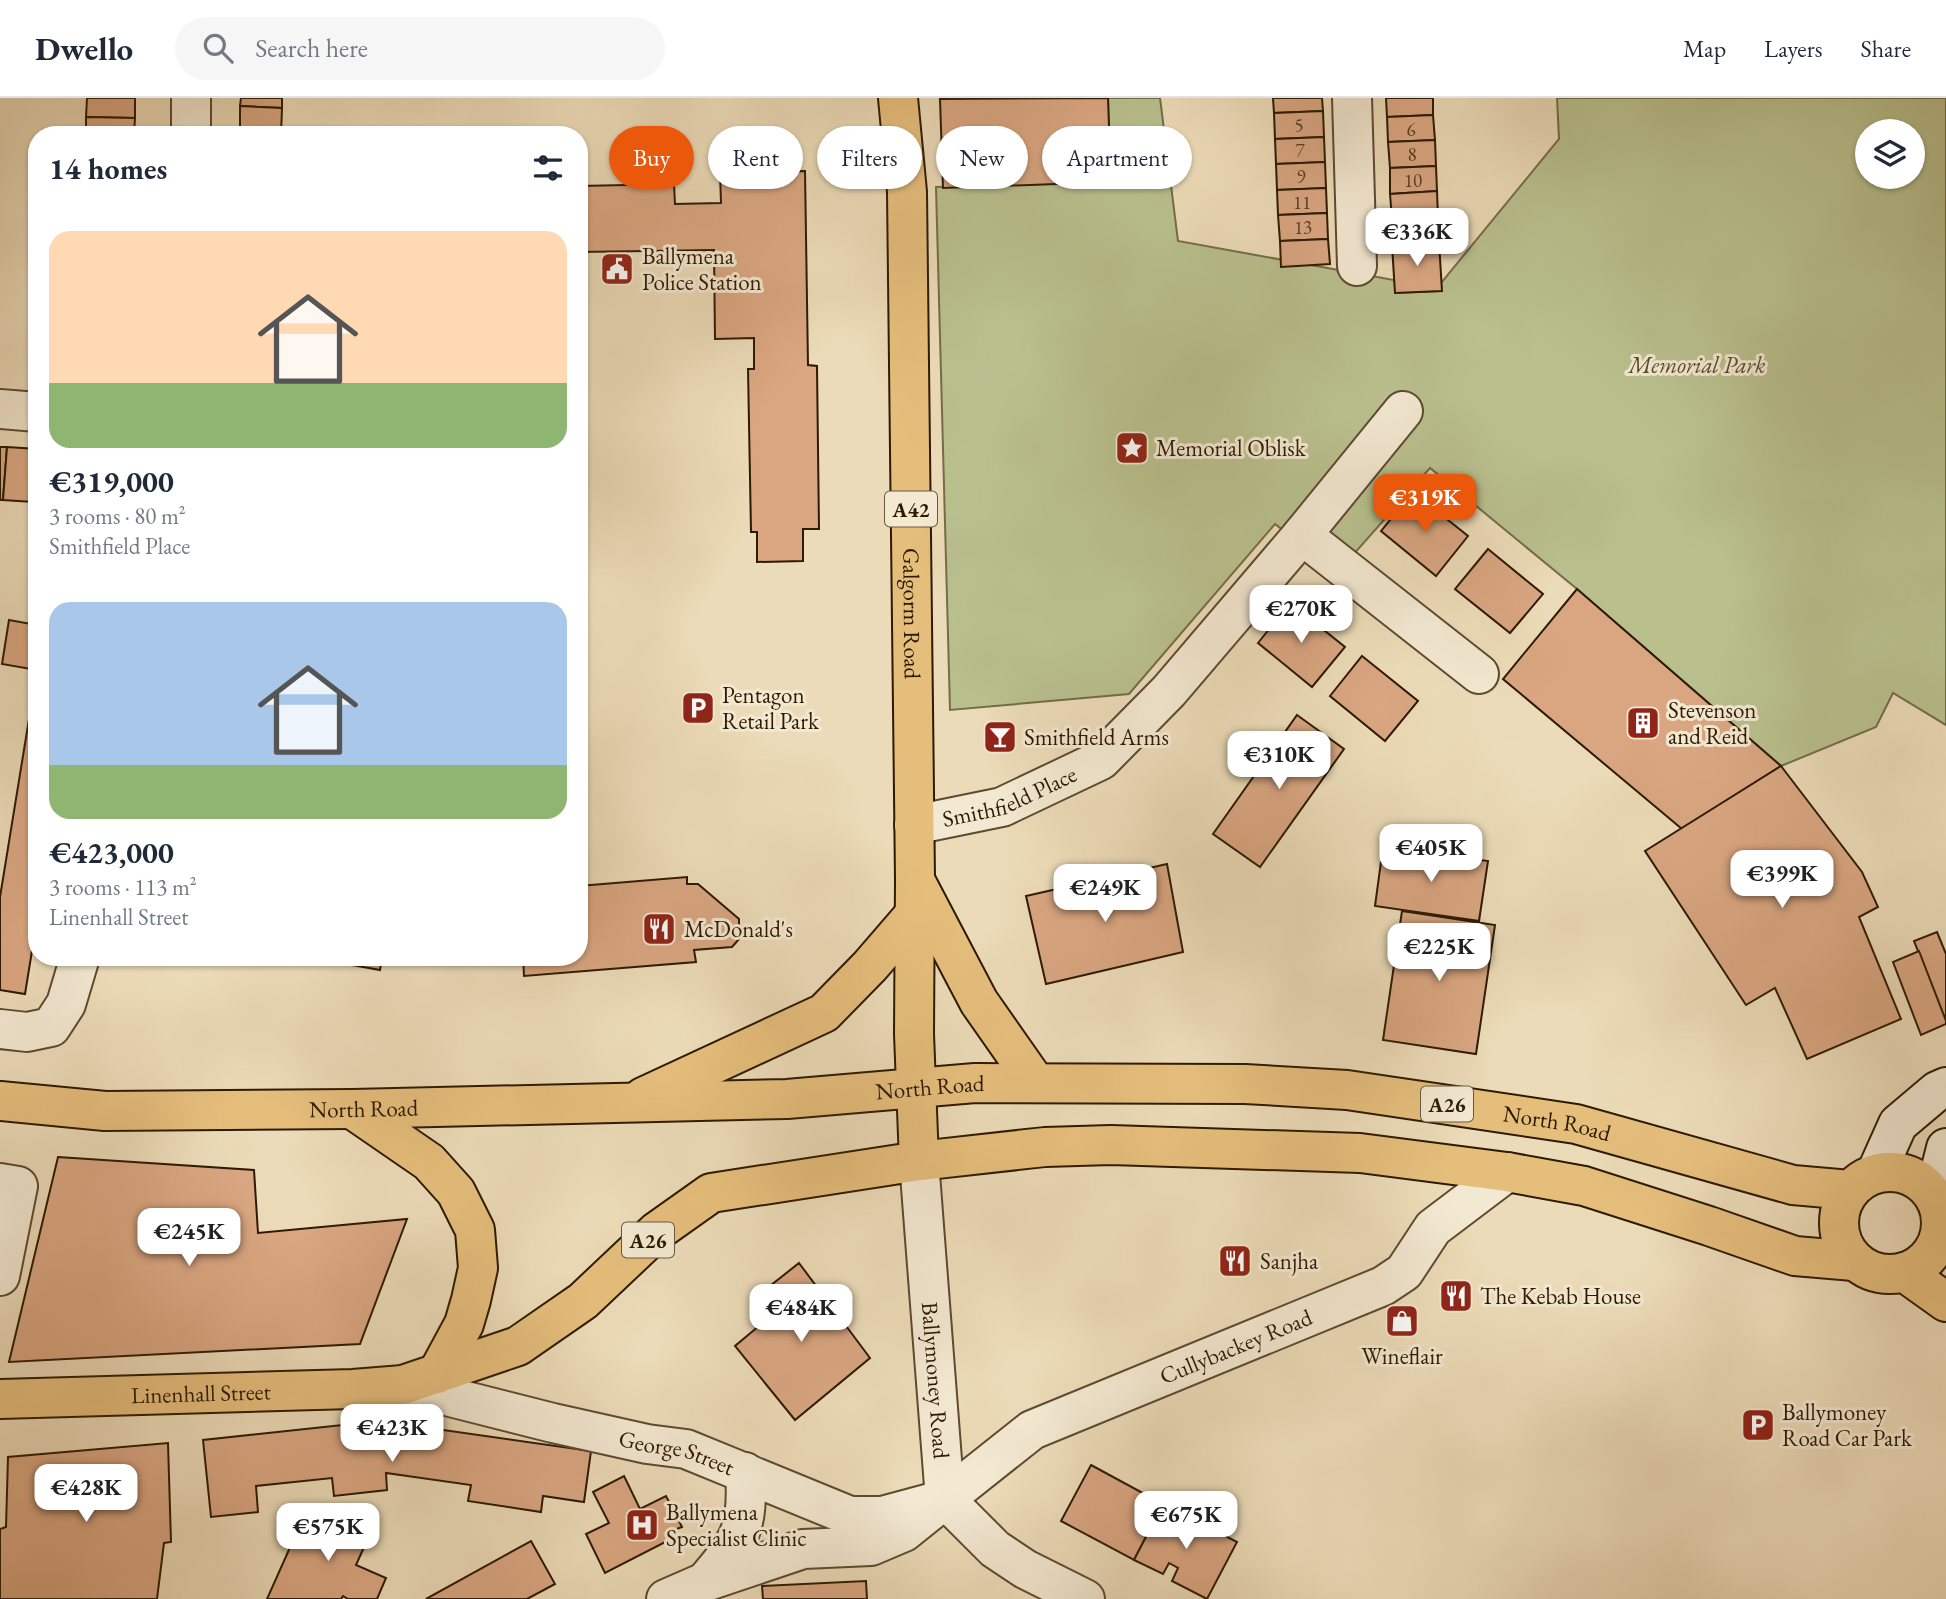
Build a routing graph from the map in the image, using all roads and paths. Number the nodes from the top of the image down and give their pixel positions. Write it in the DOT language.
graph roads {
  1 [pos="191,98"];
  2 [pos="898,98"];
  3 [pos="1352,98"];
  4 [pos="191,126"];
  5 [pos="1357,266"];
  6 [pos="0,409"];
  7 [pos="28,411"];
  8 [pos="1403,411"];
  9 [pos="1302,535"];
  10 [pos="1479,674"];
  11 [pos="914,825"];
  12 [pos="914,897"];
  13 [pos="77,966"];
  14 [pos="0,1029"];
  15 [pos="1035,1082"];
  16 [pos="1946,1087"];
  17 [pos="915,1088"];
  18 [pos="0,1101"];
  19 [pos="629,1104"];
  20 [pos="352,1109"];
  21 [pos="1946,1148"];
  22 [pos="919,1161"];
  23 [pos="1507,1172"];
  24 [pos="1863,1182"];
  25 [pos="0,1183"];
  26 [pos="1940,1221"];
  27 [pos="1854,1261"];
  28 [pos="1904,1272"];
  29 [pos="0,1276"];
  30 [pos="1946,1303"];
  31 [pos="420,1379"];
  32 [pos="0,1399"];
  33 [pos="745,1472"];
  34 [pos="944,1499"];
  35 [pos="705,1582"];
  36 [pos="666,1599"];
  37 [pos="1085,1599"];
  1 -- 4 [label="street"];
  2 -- 11 [label="main road, Galgorm Road / A42"];
  3 -- 5 [label="street"];
  6 -- 7 [label="street"];
  8 -- 9 [label="street, Smithfield Place"];
  9 -- 10 [label="street"];
  9 -- 11 [label="street, Smithfield Place"];
  11 -- 12 [label="main road, Galgorm Road / A42"];
  12 -- 15 [label="main road"];
  12 -- 17 [label="main road, Galgorm Road / A42"];
  12 -- 19 [label="main road"];
  13 -- 14 [label="street"];
  15 -- 17 [label="main road, North Road / A26"];
  15 -- 24 [label="main road, North Road / A26"];
  16 -- 24 [label="street"];
  17 -- 19 [label="main road, North Road / A26"];
  17 -- 22 [label="main road, Ballymoney Road / A42"];
  18 -- 20 [label="main road, North Road / A26"];
  19 -- 20 [label="main road, North Road / A26"];
  20 -- 31 [label="main road"];
  21 -- 26 [label="street"];
  22 -- 23 [label="main road, A26"];
  22 -- 31 [label="main road, A26"];
  22 -- 34 [label="street, Ballymoney Road"];
  23 -- 27 [label="main road, A26"];
  23 -- 34 [label="street, Cullybackey Road"];
  24 -- 26 [label="main road, A26"];
  24 -- 27 [label="main road"];
  25 -- 29 [label="street"];
  26 -- 28 [label="main road"];
  27 -- 28 [label="main road, A26"];
  28 -- 30 [label="main road"];
  31 -- 32 [label="main road, Linenhall Street / A26"];
  31 -- 33 [label="street, George Street"];
  33 -- 34 [label="street, George Street"];
  33 -- 35 [label="street"];
  34 -- 35 [label="street, Cullybackey Road"];
  34 -- 37 [label="street"];
  35 -- 36 [label="street, Cullybackey Road"];
}
